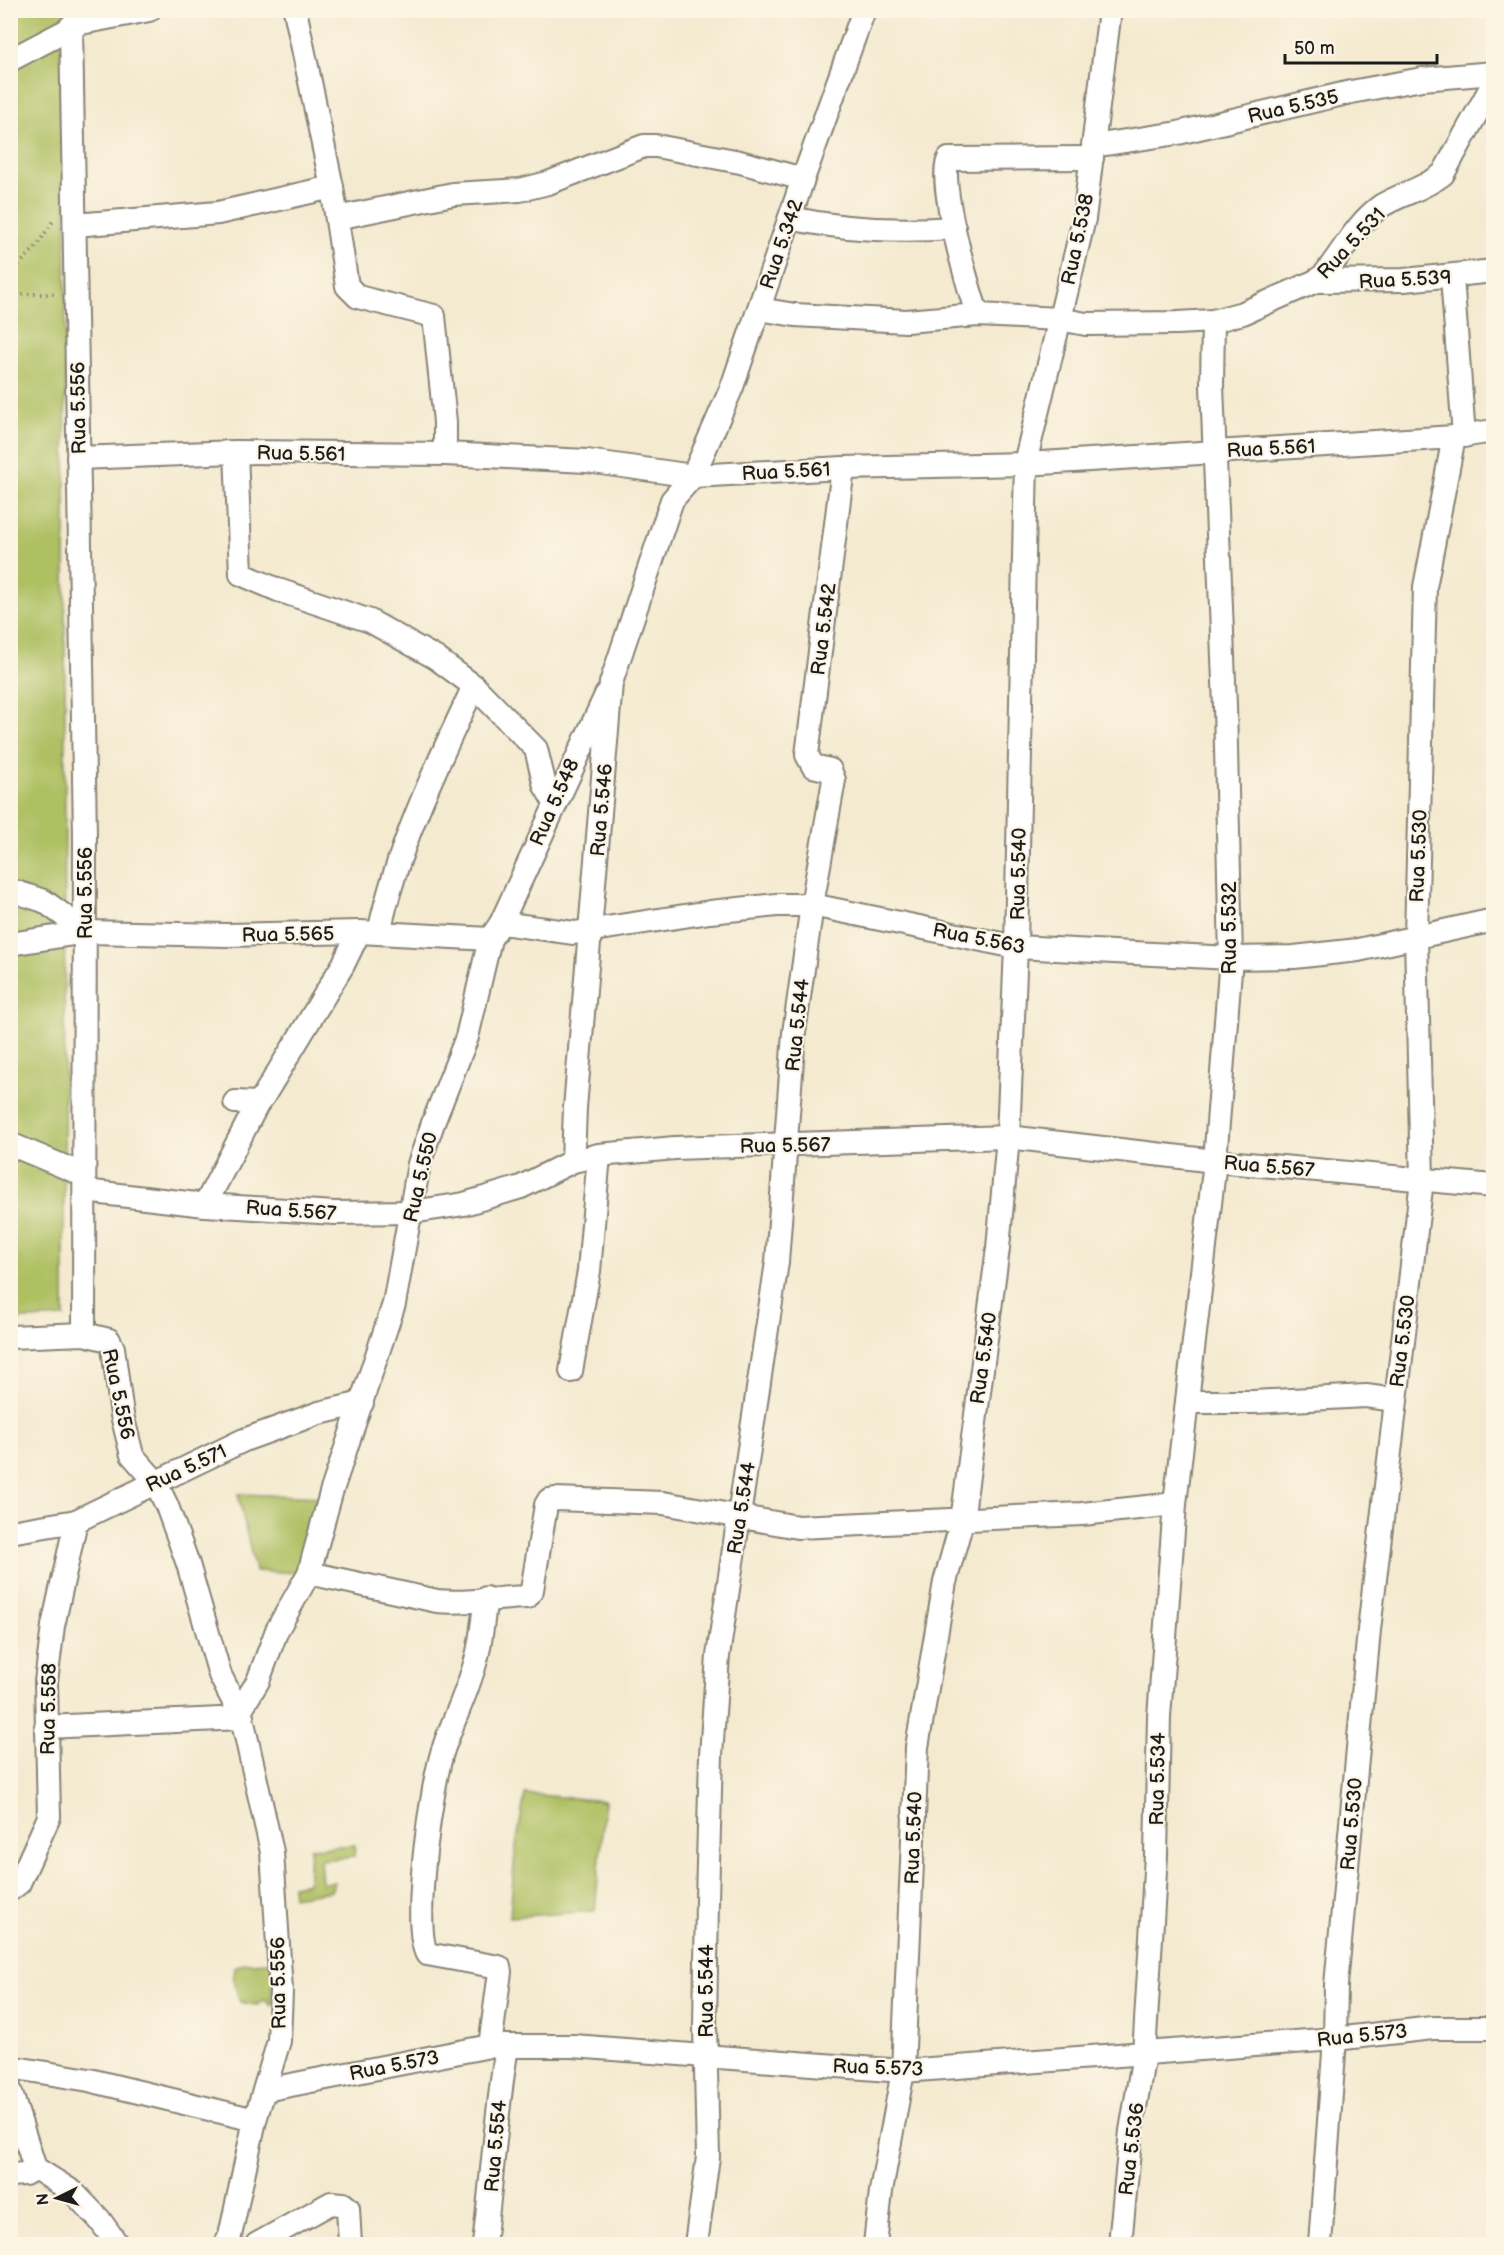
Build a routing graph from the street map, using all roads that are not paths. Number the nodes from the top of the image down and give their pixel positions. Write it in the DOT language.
graph roads {
  1 [pos="149,10"];
  2 [pos="296,10"];
  3 [pos="864,10"];
  4 [pos="1110,10"];
  5 [pos="71,26"];
  6 [pos="10,60"];
  7 [pos="1494,73"];
  8 [pos="1494,82"];
  9 [pos="1093,152"];
  10 [pos="803,179"];
  11 [pos="332,187"];
  12 [pos="337,218"];
  13 [pos="790,218"];
  14 [pos="75,225"];
  15 [pos="954,228"];
  16 [pos="1494,271"];
  17 [pos="1452,277"];
  18 [pos="1316,281"];
  19 [pos="759,309"];
  20 [pos="978,315"];
  21 [pos="1059,319"];
  22 [pos="1212,321"];
  23 [pos="1494,431"];
  24 [pos="1459,436"];
  25 [pos="237,452"];
  26 [pos="1215,452"];
  27 [pos="445,454"];
  28 [pos="78,458"];
  29 [pos="1026,464"];
  30 [pos="843,468"];
  31 [pos="693,477"];
  32 [pos="611,683"];
  33 [pos="474,686"];
  34 [pos="834,774"];
  35 [pos="555,803"];
  36 [pos="10,890"];
  37 [pos="812,905"];
  38 [pos="1494,920"];
  39 [pos="495,931"];
  40 [pos="86,932"];
  41 [pos="591,932"];
  42 [pos="369,933"];
  43 [pos="1416,937"];
  44 [pos="10,944"];
  45 [pos="1017,947"];
  46 [pos="1231,958"];
  47 [pos="1008,1137"];
  48 [pos="10,1144"];
  49 [pos="786,1146"];
  50 [pos="599,1155"];
  51 [pos="573,1161"];
  52 [pos="1215,1161"];
  53 [pos="1422,1180"];
  54 [pos="84,1183"];
  55 [pos="1494,1186"];
  56 [pos="205,1205"];
  57 [pos="412,1212"];
  58 [pos="84,1334"];
  59 [pos="10,1336"];
  60 [pos="572,1371"];
  61 [pos="1395,1400"];
  62 [pos="1187,1402"];
  63 [pos="362,1403"];
  64 [pos="155,1481"];
  65 [pos="1175,1504"];
  66 [pos="739,1515"];
  67 [pos="75,1521"];
  68 [pos="962,1521"];
  69 [pos="10,1532"];
  70 [pos="309,1573"];
  71 [pos="486,1598"];
  72 [pos="240,1716"];
  73 [pos="46,1727"];
  74 [pos="10,1890"];
  75 [pos="1494,2028"];
  76 [pos="1335,2039"];
  77 [pos="499,2047"];
  78 [pos="1144,2054"];
  79 [pos="706,2055"];
  80 [pos="10,2067"];
  81 [pos="903,2071"];
  82 [pos="10,2090"];
  83 [pos="265,2090"];
  84 [pos="255,2120"];
  85 [pos="35,2168"];
  86 [pos="10,2175"];
  87 [pos="117,2244"];
  88 [pos="226,2244"];
  89 [pos="257,2244"];
  90 [pos="350,2244"];
  91 [pos="484,2244"];
  92 [pos="696,2244"];
  93 [pos="875,2244"];
  94 [pos="1120,2244"];
  95 [pos="1320,2244"];
  1 -- 5 [label="street"];
  2 -- 11 [label="street"];
  3 -- 10 [label="street, Rua 5.342"];
  4 -- 9 [label="street, Rua 5.538"];
  5 -- 6 [label="street"];
  5 -- 14 [label="street, Rua 5.556"];
  7 -- 9 [label="street, Rua 5.535"];
  8 -- 18 [label="street, Rua 5.531"];
  9 -- 15 [label="street, Rua 5.535"];
  9 -- 21 [label="street, Rua 5.538"];
  10 -- 12 [label="street"];
  10 -- 13 [label="street, Rua 5.342"];
  11 -- 12 [label="street"];
  11 -- 14 [label="street"];
  12 -- 27 [label="street"];
  13 -- 15 [label="street"];
  13 -- 19 [label="street, Rua 5.342"];
  14 -- 28 [label="street, Rua 5.556"];
  15 -- 20 [label="street"];
  16 -- 17 [label="street, Rua 5.539"];
  17 -- 18 [label="street, Rua 5.539"];
  17 -- 24 [label="street, Rua 5.530"];
  18 -- 22 [label="street, Rua 5.531"];
  19 -- 20 [label="street, Rua 5.531"];
  19 -- 31 [label="street, Rua 5.342"];
  20 -- 21 [label="street, Rua 5.531"];
  21 -- 22 [label="street, Rua 5.531"];
  21 -- 29 [label="street, Rua 5.538"];
  22 -- 26 [label="street"];
  23 -- 24 [label="street, Rua 5.561"];
  24 -- 26 [label="street, Rua 5.561"];
  24 -- 43 [label="street, Rua 5.530"];
  25 -- 27 [label="street, Rua 5.561"];
  25 -- 28 [label="street, Rua 5.561"];
  25 -- 33 [label="street"];
  26 -- 29 [label="street, Rua 5.561"];
  26 -- 46 [label="street, Rua 5.532"];
  27 -- 31 [label="street, Rua 5.561"];
  28 -- 40 [label="street, Rua 5.556"];
  29 -- 30 [label="street, Rua 5.561"];
  29 -- 45 [label="street, Rua 5.540"];
  30 -- 31 [label="street, Rua 5.561"];
  30 -- 34 [label="street, Rua 5.542"];
  31 -- 32 [label="street, Rua 5.546"];
  32 -- 35 [label="street, Rua 5.548"];
  32 -- 41 [label="street, Rua 5.546"];
  33 -- 35 [label="street"];
  33 -- 42 [label="street"];
  34 -- 37 [label="street, Rua 5.544"];
  35 -- 39 [label="street, Rua 5.548"];
  36 -- 40 [label="street"];
  37 -- 41 [label="street, Rua 5.563"];
  37 -- 45 [label="street, Rua 5.563"];
  37 -- 49 [label="street, Rua 5.544"];
  38 -- 43 [label="street, Rua 5.563"];
  39 -- 41 [label="street, Rua 5.563"];
  39 -- 42 [label="street, Rua 5.565"];
  39 -- 57 [label="street, Rua 5.550"];
  40 -- 42 [label="street, Rua 5.565"];
  40 -- 44 [label="street, Rua 5.565"];
  40 -- 54 [label="street, Rua 5.556"];
  41 -- 51 [label="street, Rua 5.546"];
  42 -- 56 [label="street"];
  43 -- 46 [label="street, Rua 5.563"];
  43 -- 53 [label="street, Rua 5.530"];
  45 -- 46 [label="street, Rua 5.563"];
  45 -- 47 [label="street, Rua 5.540"];
  46 -- 52 [label="street, Rua 5.532"];
  47 -- 49 [label="street, Rua 5.567"];
  47 -- 52 [label="street, Rua 5.567"];
  47 -- 68 [label="street, Rua 5.540"];
  48 -- 54 [label="street, Rua 5.567"];
  49 -- 50 [label="street, Rua 5.567"];
  49 -- 66 [label="street, Rua 5.544"];
  50 -- 51 [label="street, Rua 5.567"];
  50 -- 60 [label="street"];
  51 -- 57 [label="street, Rua 5.567"];
  52 -- 53 [label="street, Rua 5.567"];
  52 -- 62 [label="street, Rua 5.532"];
  53 -- 55 [label="street, Rua 5.567"];
  53 -- 61 [label="street, Rua 5.530"];
  54 -- 56 [label="street, Rua 5.567"];
  54 -- 58 [label="street, Rua 5.556"];
  56 -- 57 [label="street, Rua 5.567"];
  57 -- 63 [label="street, Rua 5.550"];
  58 -- 59 [label="street"];
  58 -- 64 [label="street, Rua 5.556"];
  61 -- 62 [label="street"];
  61 -- 76 [label="street, Rua 5.530"];
  62 -- 65 [label="street, Rua 5.534"];
  63 -- 64 [label="street, Rua 5.571"];
  63 -- 70 [label="street, Rua 5.550"];
  64 -- 67 [label="street, Rua 5.571"];
  64 -- 72 [label="street, Rua 5.556"];
  65 -- 68 [label="street"];
  65 -- 78 [label="street, Rua 5.534"];
  66 -- 68 [label="street"];
  66 -- 71 [label="street"];
  66 -- 79 [label="street, Rua 5.544"];
  67 -- 69 [label="street, Rua 5.571"];
  67 -- 73 [label="street, Rua 5.558"];
  68 -- 81 [label="street, Rua 5.540"];
  70 -- 71 [label="street"];
  70 -- 72 [label="street, Rua 5.550"];
  71 -- 77 [label="street, Rua 5.554"];
  72 -- 73 [label="street"];
  72 -- 83 [label="street, Rua 5.556"];
  73 -- 74 [label="street, Rua 5.558"];
  75 -- 76 [label="street, Rua 5.573"];
  76 -- 78 [label="street, Rua 5.573"];
  76 -- 95 [label="street, Rua 5.530"];
  77 -- 79 [label="street, Rua 5.573"];
  77 -- 83 [label="street, Rua 5.573"];
  77 -- 91 [label="street, Rua 5.554"];
  78 -- 81 [label="street, Rua 5.573"];
  78 -- 94 [label="street, Rua 5.536"];
  79 -- 81 [label="street, Rua 5.573"];
  79 -- 92 [label="street, Rua 5.544"];
  80 -- 84 [label="street"];
  81 -- 93 [label="street, Rua 5.540"];
  82 -- 85 [label="street"];
  83 -- 84 [label="street, Rua 5.556"];
  84 -- 88 [label="street, Rua 5.556"];
  85 -- 86 [label="street"];
  85 -- 87 [label="street"];
  89 -- 90 [label="street"];
}
